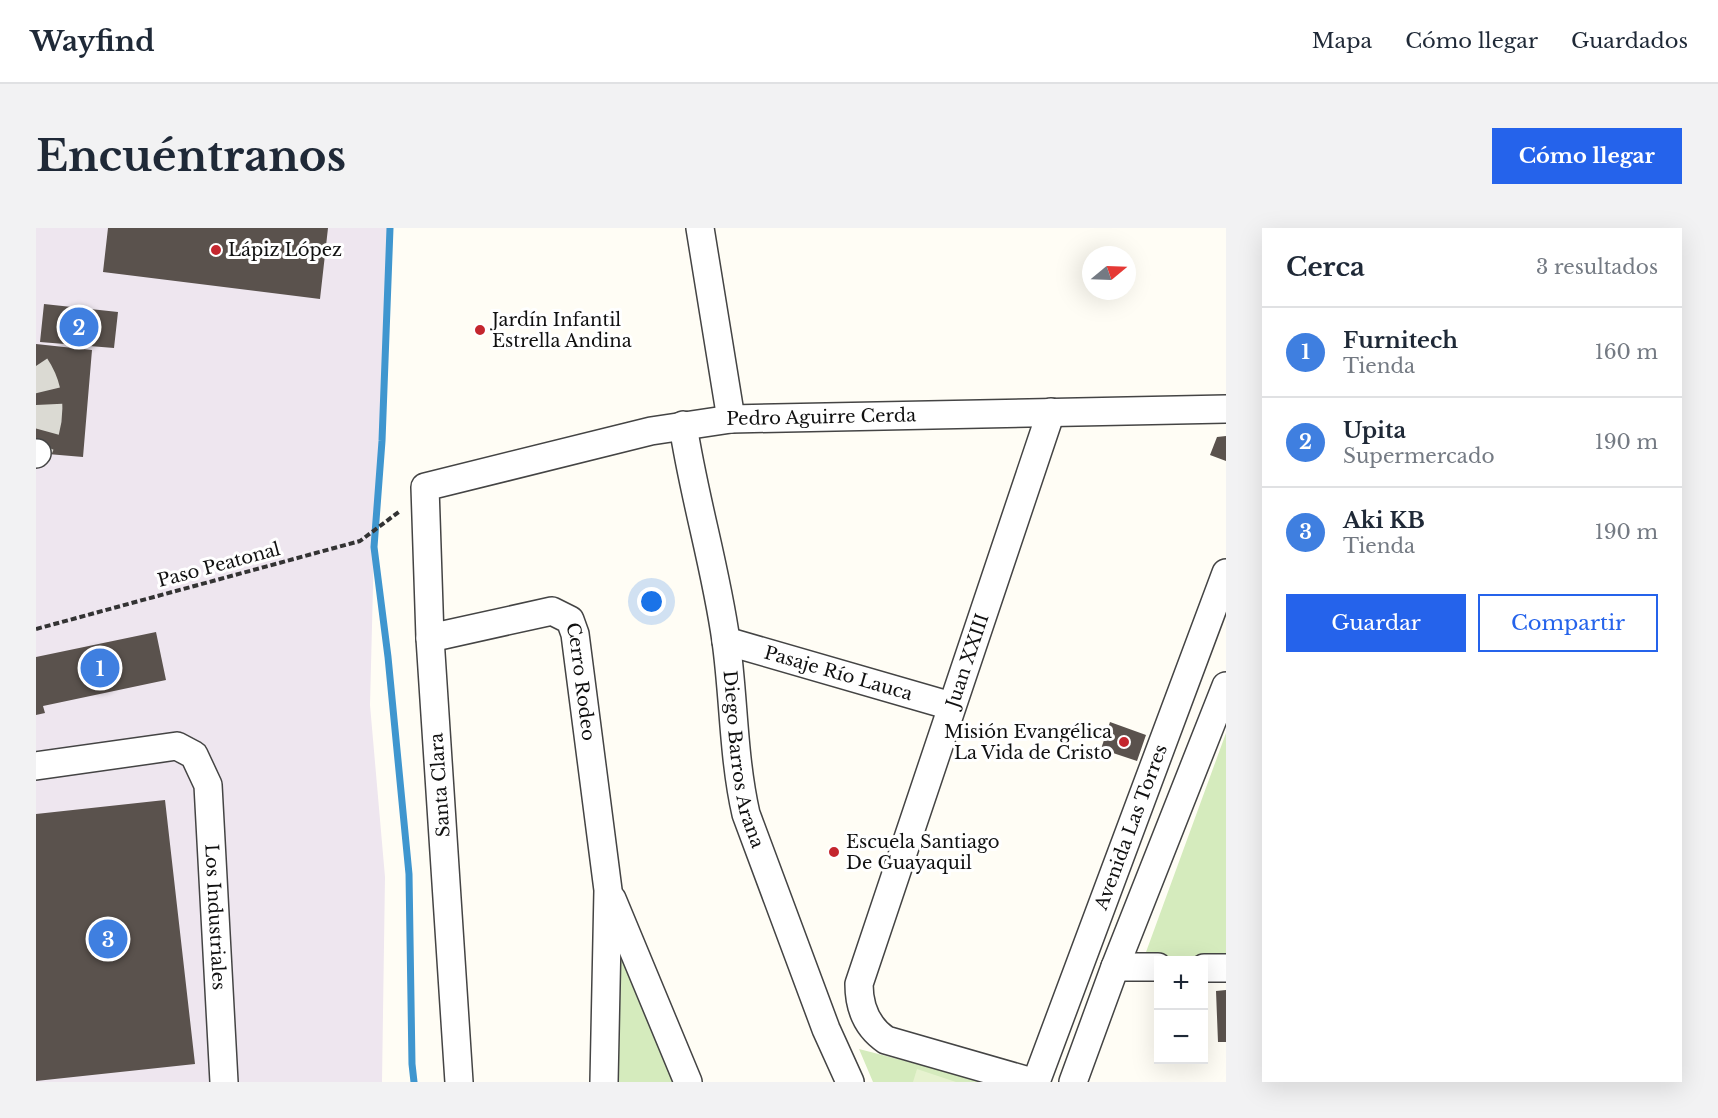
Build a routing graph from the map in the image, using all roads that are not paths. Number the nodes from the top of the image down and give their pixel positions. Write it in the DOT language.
graph roads {
  1 [pos="700,228"];
  2 [pos="1226,409"];
  3 [pos="1050,412"];
  4 [pos="731,419"];
  5 [pos="683,425"];
  6 [pos="425,487"];
  7 [pos="1226,573"];
  8 [pos="430,638"];
  9 [pos="726,641"];
  10 [pos="1226,686"];
  11 [pos="951,706"];
  12 [pos="36,766"];
  13 [pos="608,890"];
  14 [pos="1115,967"];
  15 [pos="1154,967"];
  16 [pos="1208,968"];
  17 [pos="1226,968"];
  18 [pos="224,1082"];
  19 [pos="459,1082"];
  20 [pos="604,1082"];
  21 [pos="688,1082"];
  22 [pos="850,1082"];
  23 [pos="1034,1082"];
  24 [pos="1072,1082"];
  1 -- 4 [label="street"];
  2 -- 3 [label="street, Pedro Aguirre Cerda"];
  3 -- 4 [label="street, Pedro Aguirre Cerda"];
  3 -- 11 [label="street, Juan XXIII"];
  4 -- 5 [label="street, Pedro Aguirre Cerda"];
  5 -- 6 [label="street, Pedro Aguirre Cerda"];
  5 -- 9 [label="street, Diego Barros Arana"];
  6 -- 8 [label="street, Santa Clara"];
  7 -- 23 [label="street, Avenida Las Torres"];
  8 -- 13 [label="street, Cerro Rodeo"];
  8 -- 19 [label="street, Santa Clara"];
  9 -- 11 [label="street, Pasaje Río Lauca"];
  9 -- 22 [label="street, Diego Barros Arana"];
  10 -- 14 [label="street, Avenida Las Torres"];
  11 -- 23 [label="street, Juan XXIII"];
  12 -- 18 [label="street, Los Industriales"];
  13 -- 20 [label="street"];
  13 -- 21 [label="street"];
  14 -- 15 [label="street"];
  14 -- 24 [label="street, Avenida Las Torres"];
  16 -- 17 [label="street"];
}
